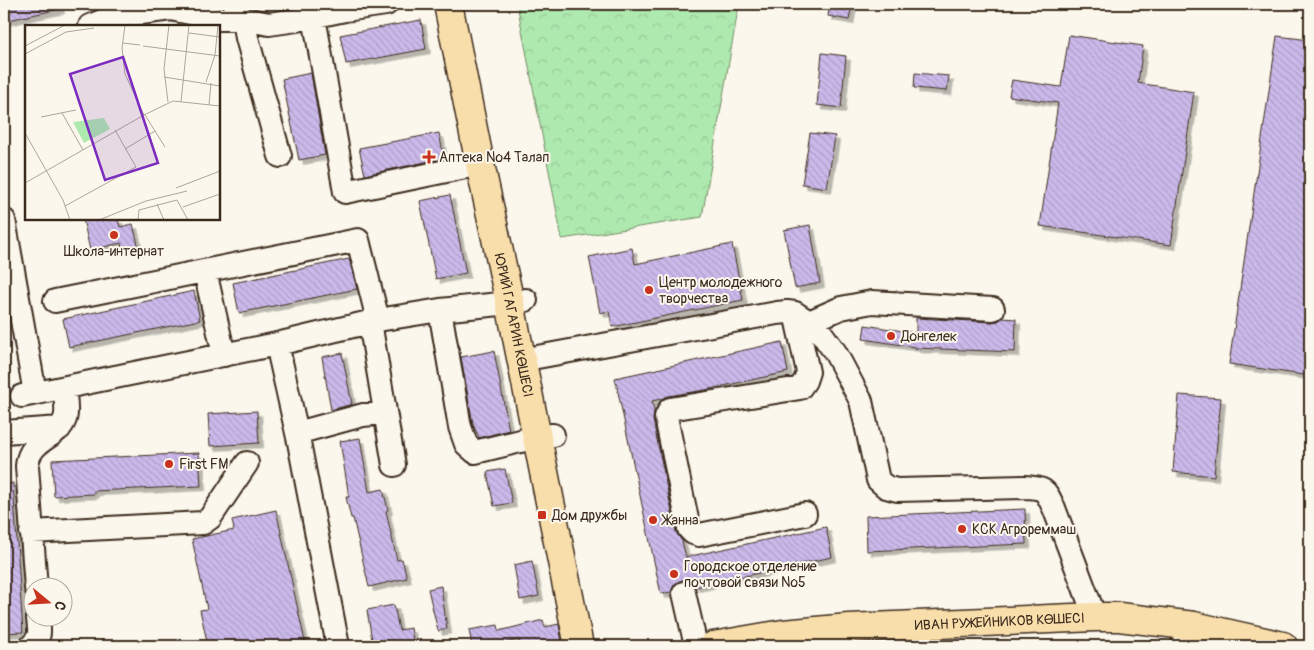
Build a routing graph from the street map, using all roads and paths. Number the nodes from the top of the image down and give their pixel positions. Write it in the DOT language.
graph roads {
  1 [pos="386,4"];
  2 [pos="448,4"];
  3 [pos="464,4"];
  4 [pos="236,11"];
  5 [pos="314,17"];
  6 [pos="92,25"];
  7 [pos="280,156"];
  8 [pos="480,164"];
  9 [pos="4,220"];
  10 [pos="206,271"];
  11 [pos="55,301"];
  12 [pos="518,301"];
  13 [pos="993,309"];
  14 [pos="440,310"];
  15 [pos="802,317"];
  16 [pos="374,321"];
  17 [pos="277,344"];
  18 [pos="224,355"];
  19 [pos="529,359"];
  20 [pos="64,388"];
  21 [pos="384,412"];
  22 [pos="60,428"];
  23 [pos="4,432"];
  24 [pos="296,433"];
  25 [pos="545,436"];
  26 [pos="247,463"];
  27 [pos="394,465"];
  28 [pos="805,514"];
  29 [pos="32,532"];
  30 [pos="35,578"];
  31 [pos="684,593"];
  32 [pos="1095,616"];
  33 [pos="39,628"];
  34 [pos="1188,636"];
  35 [pos="832,638"];
  36 [pos="32,646"];
  37 [pos="338,646"];
  38 [pos="579,646"];
  39 [pos="595,646"];
  40 [pos="696,646"];
  41 [pos="714,646"];
  42 [pos="1283,646"];
  1 -- 5 [label="street"];
  2 -- 8 [label="main road, ЮРИЙ ГАГАРИН КӨШЕСІ"];
  3 -- 12 [label="main road, ЮРИЙ ГАГАРИН КӨШЕСІ"];
  4 -- 5 [label="street"];
  4 -- 6 [label="street"];
  4 -- 7 [label="street"];
  5 -- 8 [label="street"];
  8 -- 12 [label="main road, ЮРИЙ ГАГАРИН КӨШЕСІ"];
  9 -- 20 [label="street"];
  10 -- 11 [label="street"];
  10 -- 16 [label="street"];
  10 -- 18 [label="street"];
  12 -- 14 [label="street"];
  12 -- 19 [label="main road, ЮРИЙ ГАГАРИН КӨШЕСІ"];
  13 -- 15 [label="street"];
  14 -- 16 [label="street"];
  14 -- 25 [label="street"];
  15 -- 19 [label="street"];
  15 -- 28 [label="street"];
  15 -- 32 [label="street"];
  16 -- 17 [label="street"];
  16 -- 21 [label="street"];
  17 -- 18 [label="street"];
  17 -- 24 [label="street"];
  18 -- 20 [label="street"];
  19 -- 25 [label="main road, ЮРИЙ ГАГАРИН КӨШЕСІ"];
  20 -- 22 [label="street"];
  21 -- 24 [label="street"];
  21 -- 27 [label="street"];
  22 -- 23 [label="street"];
  22 -- 29 [label="street"];
  24 -- 37 [label="street"];
  25 -- 38 [label="main road, ЮРИЙ ГАГАРИН КӨШЕСІ"];
  25 -- 39 [label="main road, ЮРИЙ ГАГАРИН КӨШЕСІ"];
  26 -- 29 [label="street"];
  29 -- 30 [label="street"];
  31 -- 40 [label="street"];
  32 -- 34 [label="main road, ИВАН РУЖЕЙНИКОВ КӨШЕСІ"];
  32 -- 35 [label="main road, ИВАН РУЖЕЙНИКОВ КӨШЕСІ"];
  33 -- 36 [label="street"];
  34 -- 42 [label="main road, ИВАН РУЖЕЙНИКОВ КӨШЕСІ"];
  35 -- 41 [label="main road, ИВАН РУЖЕЙНИКОВ КӨШЕСІ"];
}
